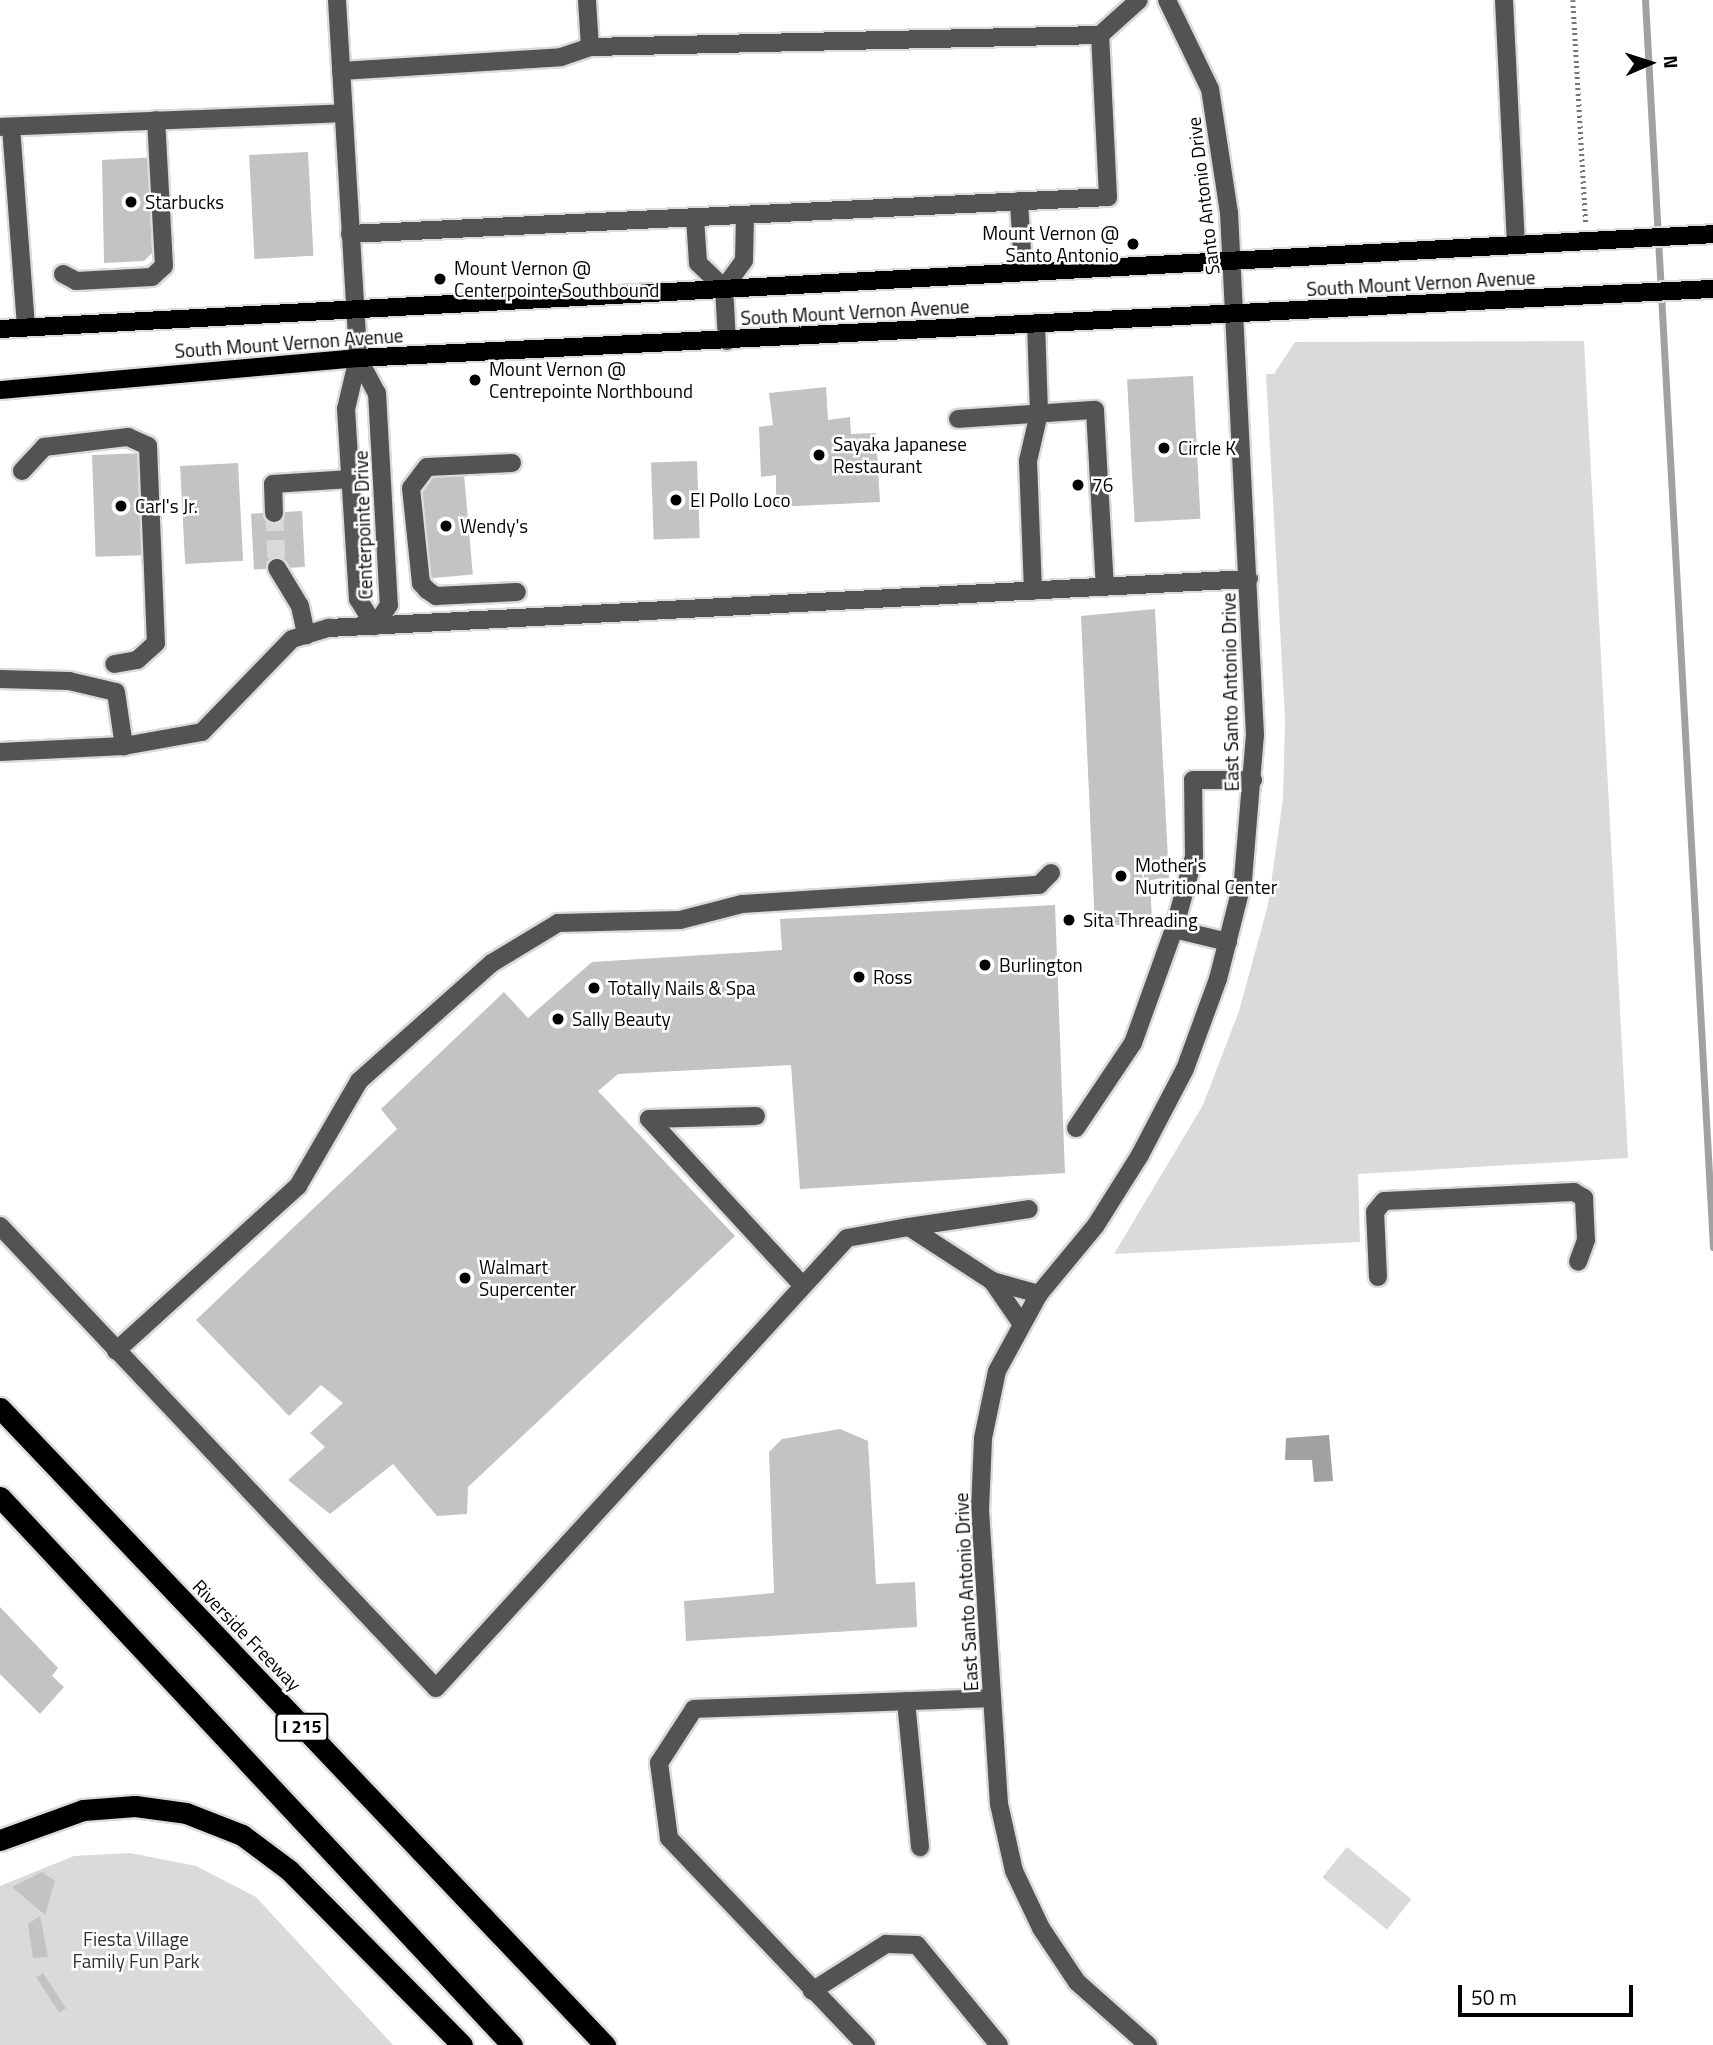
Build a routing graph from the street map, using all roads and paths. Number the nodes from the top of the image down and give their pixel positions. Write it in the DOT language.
graph roads {
  1 [pos="337,0"];
  2 [pos="587,0"];
  3 [pos="1139,0"];
  4 [pos="1167,0"];
  5 [pos="1504,0"];
  6 [pos="1573,0"];
  7 [pos="1100,35"];
  8 [pos="590,47"];
  9 [pos="341,71"];
  10 [pos="343,113"];
  11 [pos="156,120"];
  12 [pos="5,127"];
  13 [pos="1019,201"];
  14 [pos="745,215"];
  15 [pos="695,217"];
  16 [pos="350,234"];
  17 [pos="1713,234"];
  18 [pos="1586,241"];
  19 [pos="1516,244"];
  20 [pos="1233,260"];
  21 [pos="1023,271"];
  22 [pos="63,274"];
  23 [pos="724,288"];
  24 [pos="1713,289"];
  25 [pos="354,308"];
  26 [pos="1237,313"];
  27 [pos="1036,323"];
  28 [pos="26,326"];
  29 [pos="0,329"];
  30 [pos="727,341"];
  31 [pos="358,358"];
  32 [pos="0,390"];
  33 [pos="1039,413"];
  34 [pos="958,419"];
  35 [pos="512,463"];
  36 [pos="22,471"];
  37 [pos="351,479"];
  38 [pos="274,513"];
  39 [pos="277,568"];
  40 [pos="1249,579"];
  41 [pos="1105,587"];
  42 [pos="1033,590"];
  43 [pos="517,592"];
  44 [pos="374,626"];
  45 [pos="306,635"];
  46 [pos="114,664"];
  47 [pos="0,679"];
  48 [pos="124,746"];
  49 [pos="0,752"];
  50 [pos="1253,780"];
  51 [pos="1051,873"];
  52 [pos="1174,929"];
  53 [pos="1228,942"];
  54 [pos="756,1116"];
  55 [pos="1076,1128"];
  56 [pos="1029,1209"];
  57 [pos="0,1226"];
  58 [pos="909,1227"];
  59 [pos="1578,1262"];
  60 [pos="1378,1277"];
  61 [pos="992,1281"];
  62 [pos="803,1286"];
  63 [pos="1039,1294"];
  64 [pos="1020,1323"];
  65 [pos="116,1351"];
  66 [pos="0,1408"];
  67 [pos="0,1497"];
  68 [pos="992,1698"];
  69 [pos="906,1701"];
  70 [pos="0,1840"];
  71 [pos="919,1847"];
  72 [pos="813,1991"];
  73 [pos="463,2045"];
  74 [pos="512,2045"];
  75 [pos="605,2045"];
  76 [pos="866,2045"];
  77 [pos="999,2045"];
  78 [pos="1148,2045"];
  1 -- 9 [label="street, Centerpointe Drive"];
  2 -- 8 [label="street"];
  3 -- 7 [label="street"];
  4 -- 20 [label="street, Santo Antonio Drive"];
  5 -- 19 [label="street"];
  6 -- 18 [label="path"];
  7 -- 8 [label="street"];
  7 -- 13 [label="street"];
  8 -- 9 [label="street"];
  9 -- 10 [label="street, Centerpointe Drive"];
  10 -- 11 [label="street"];
  10 -- 16 [label="street, Centerpointe Drive"];
  11 -- 12 [label="street"];
  11 -- 22 [label="street"];
  12 -- 28 [label="street"];
  13 -- 14 [label="street"];
  13 -- 21 [label="street"];
  14 -- 15 [label="street"];
  14 -- 23 [label="street"];
  15 -- 16 [label="street"];
  15 -- 23 [label="street"];
  16 -- 25 [label="street, Centerpointe Drive"];
  17 -- 18 [label="main road, South Mount Vernon Avenue"];
  18 -- 19 [label="main road, South Mount Vernon Avenue"];
  19 -- 20 [label="main road, South Mount Vernon Avenue"];
  20 -- 21 [label="main road, South Mount Vernon Avenue"];
  20 -- 26 [label="street, Santo Antonio Drive"];
  21 -- 23 [label="main road, South Mount Vernon Avenue"];
  23 -- 25 [label="main road, South Mount Vernon Avenue"];
  23 -- 30 [label="street"];
  24 -- 26 [label="main road, South Mount Vernon Avenue"];
  25 -- 28 [label="main road, South Mount Vernon Avenue"];
  25 -- 31 [label="street, Centerpointe Drive"];
  26 -- 27 [label="main road, South Mount Vernon Avenue"];
  26 -- 40 [label="street, East Santo Antonio Drive"];
  27 -- 30 [label="main road, South Mount Vernon Avenue"];
  27 -- 33 [label="street"];
  28 -- 29 [label="main road, South Mount Vernon Avenue"];
  30 -- 31 [label="main road, South Mount Vernon Avenue"];
  31 -- 32 [label="main road, South Mount Vernon Avenue"];
  31 -- 37 [label="street, Centerpointe Drive"];
  31 -- 44 [label="street, Centerpointe Drive"];
  33 -- 34 [label="street"];
  33 -- 41 [label="street"];
  33 -- 42 [label="street"];
  35 -- 43 [label="street"];
  36 -- 46 [label="street"];
  37 -- 38 [label="street"];
  37 -- 44 [label="street, Centerpointe Drive"];
  39 -- 45 [label="street"];
  40 -- 41 [label="street"];
  40 -- 50 [label="street, East Santo Antonio Drive"];
  41 -- 42 [label="street"];
  42 -- 44 [label="street"];
  44 -- 45 [label="street"];
  45 -- 48 [label="street"];
  47 -- 48 [label="street"];
  48 -- 49 [label="street"];
  50 -- 52 [label="street"];
  50 -- 53 [label="street, East Santo Antonio Drive"];
  51 -- 65 [label="street"];
  52 -- 53 [label="street"];
  52 -- 55 [label="street"];
  53 -- 63 [label="street, East Santo Antonio Drive"];
  54 -- 62 [label="street"];
  56 -- 58 [label="street"];
  57 -- 65 [label="street"];
  58 -- 61 [label="street"];
  58 -- 62 [label="street"];
  59 -- 60 [label="street"];
  61 -- 63 [label="street"];
  61 -- 64 [label="street"];
  62 -- 65 [label="street"];
  63 -- 64 [label="street, East Santo Antonio Drive"];
  64 -- 68 [label="street, East Santo Antonio Drive"];
  66 -- 75 [label="highway, Riverside Freeway / I 215"];
  67 -- 74 [label="highway"];
  68 -- 69 [label="street"];
  68 -- 78 [label="street, East Santo Antonio Drive"];
  69 -- 71 [label="street"];
  69 -- 72 [label="street"];
  70 -- 73 [label="highway"];
  72 -- 76 [label="street"];
  72 -- 77 [label="street"];
}
